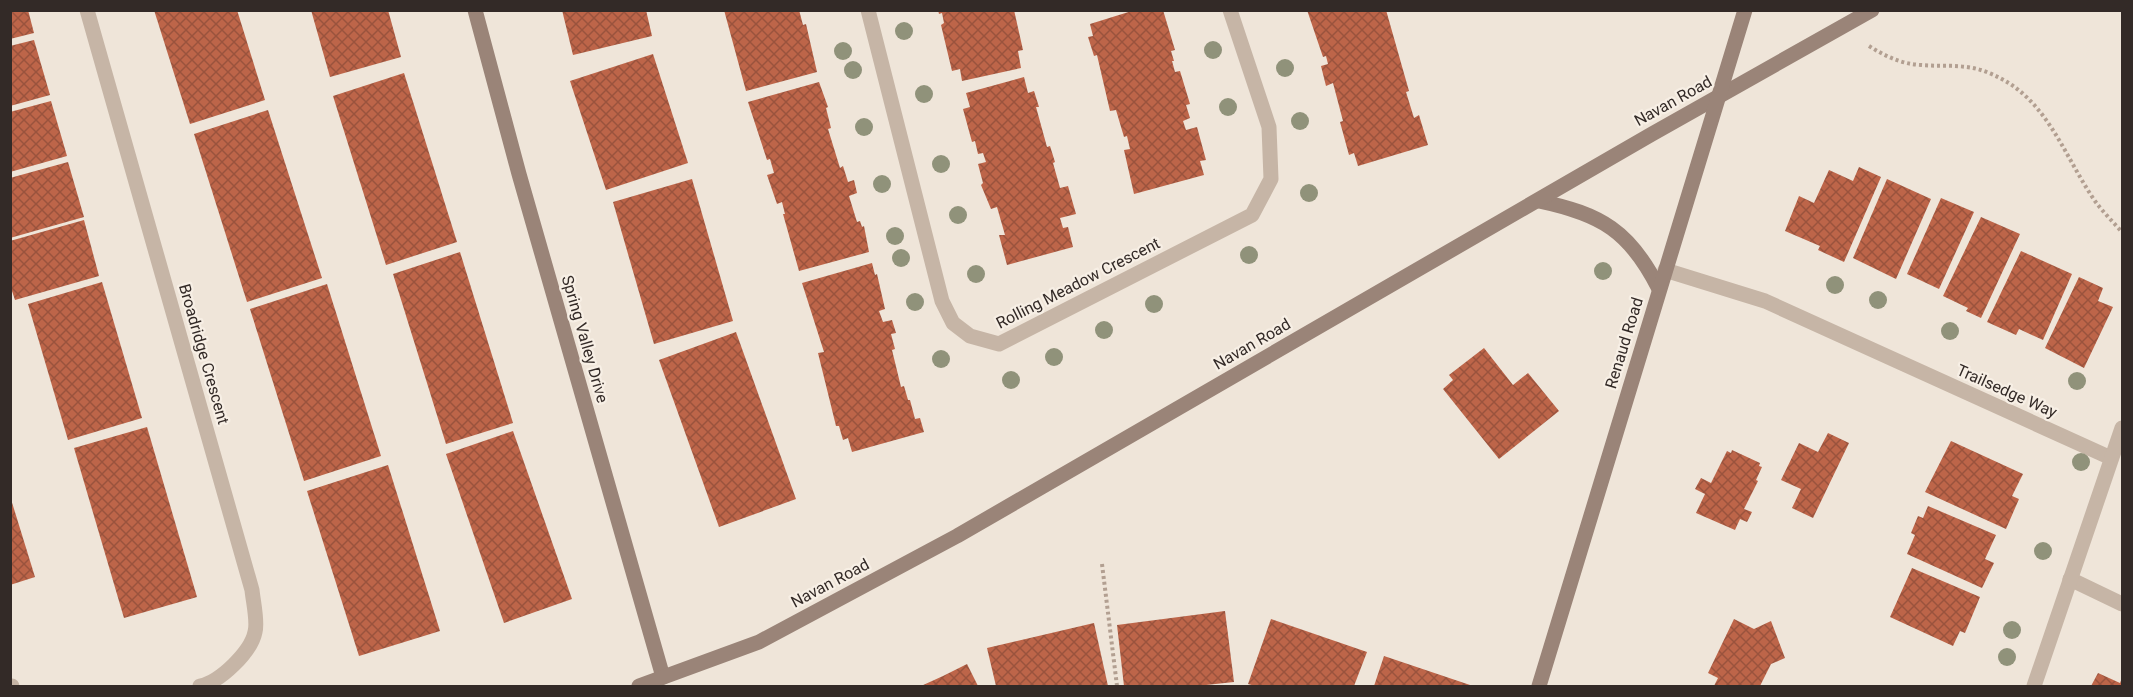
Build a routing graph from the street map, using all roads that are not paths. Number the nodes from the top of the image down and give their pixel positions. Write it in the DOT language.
graph roads {
  1 [pos="87,10"];
  2 [pos="475,10"];
  3 [pos="868,10"];
  4 [pos="1230,10"];
  5 [pos="1745,10"];
  6 [pos="1872,10"];
  7 [pos="1718,97"];
  8 [pos="1539,201"];
  9 [pos="1665,270"];
  10 [pos="1659,289"];
  11 [pos="2122,428"];
  12 [pos="2111,458"];
  13 [pos="2070,579"];
  14 [pos="2122,604"];
  15 [pos="665,682"];
  16 [pos="200,687"];
  17 [pos="639,687"];
  18 [pos="1539,687"];
  19 [pos="2034,687"];
  1 -- 16 [label="street, Broadridge Crescent"];
  2 -- 15 [label="main road, Spring Valley Drive"];
  3 -- 4 [label="street, Rolling Meadow Crescent"];
  5 -- 7 [label="main road, Renaud Road"];
  6 -- 7 [label="main road, Navan Road"];
  7 -- 8 [label="main road, Navan Road"];
  7 -- 9 [label="main road, Renaud Road"];
  8 -- 10 [label="main road"];
  8 -- 15 [label="main road, Navan Road"];
  9 -- 10 [label="main road, Renaud Road"];
  9 -- 12 [label="street, Trailsedge Way"];
  10 -- 18 [label="main road, Renaud Road"];
  11 -- 12 [label="street"];
  12 -- 13 [label="street"];
  13 -- 14 [label="street"];
  13 -- 19 [label="street"];
  15 -- 17 [label="main road, Navan Road"];
}
